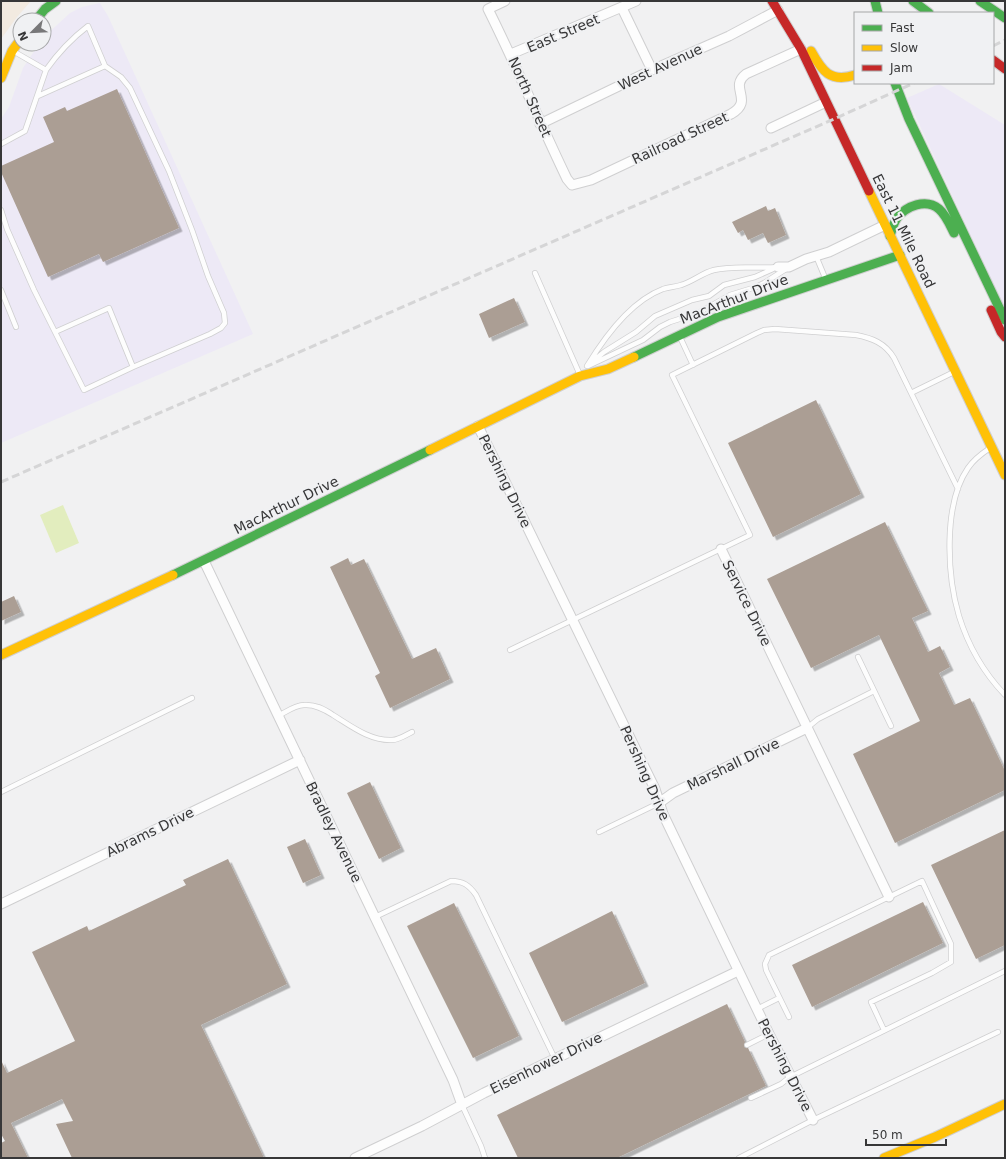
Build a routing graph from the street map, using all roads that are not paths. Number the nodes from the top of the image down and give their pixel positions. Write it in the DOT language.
graph roads {
  1 [pos="56,1"];
  2 [pos="505,1"];
  3 [pos="636,1"];
  4 [pos="772,1"];
  5 [pos="875,1"];
  6 [pos="913,1"];
  7 [pos="980,1"];
  8 [pos="780,5"];
  9 [pos="622,8"];
  10 [pos="43,12"];
  11 [pos="878,12"];
  12 [pos="928,12"];
  13 [pos="1005,18"];
  14 [pos="801,49"];
  15 [pos="12,50"];
  16 [pos="15,52"];
  17 [pos="511,54"];
  18 [pos="994,61"];
  19 [pos="105,66"];
  20 [pos="1005,69"];
  21 [pos="46,70"];
  22 [pos="652,70"];
  23 [pos="854,76"];
  24 [pos="1,78"];
  25 [pos="895,84"];
  26 [pos="38,96"];
  27 [pos="826,102"];
  28 [pos="540,124"];
  29 [pos="771,128"];
  30 [pos="1,144"];
  31 [pos="572,185"];
  32 [pos="1,210"];
  33 [pos="885,225"];
  34 [pos="890,236"];
  35 [pos="900,255"];
  36 [pos="816,256"];
  37 [pos="778,267"];
  38 [pos="789,267"];
  39 [pos="534,273"];
  40 [pos="826,280"];
  41 [pos="1,290"];
  42 [pos="1005,320"];
  43 [pos="16,327"];
  44 [pos="55,332"];
  45 [pos="679,335"];
  46 [pos="1005,337"];
  47 [pos="693,365"];
  48 [pos="588,366"];
  49 [pos="133,367"];
  50 [pos="955,371"];
  51 [pos="580,376"];
  52 [pos="911,393"];
  53 [pos="478,426"];
  54 [pos="992,447"];
  55 [pos="1005,464"];
  56 [pos="1005,475"];
  57 [pos="958,489"];
  58 [pos="721,549"];
  59 [pos="204,561"];
  60 [pos="572,620"];
  61 [pos="510,650"];
  62 [pos="1,655"];
  63 [pos="858,657"];
  64 [pos="874,691"];
  65 [pos="1005,695"];
  66 [pos="192,698"];
  67 [pos="278,716"];
  68 [pos="891,726"];
  69 [pos="807,728"];
  70 [pos="412,732"];
  71 [pos="300,760"];
  72 [pos="1,792"];
  73 [pos="659,803"];
  74 [pos="599,832"];
  75 [pos="889,897"];
  76 [pos="1,904"];
  77 [pos="375,917"];
  78 [pos="738,971"];
  79 [pos="1005,971"];
  80 [pos="779,998"];
  81 [pos="757,1009"];
  82 [pos="789,1018"];
  83 [pos="884,1030"];
  84 [pos="998,1032"];
  85 [pos="769,1034"];
  86 [pos="746,1045"];
  87 [pos="555,1059"];
  88 [pos="790,1077"];
  89 [pos="751,1098"];
  90 [pos="1005,1104"];
  91 [pos="462,1105"];
  92 [pos="813,1120"];
  93 [pos="355,1158"];
  94 [pos="485,1158"];
  95 [pos="739,1158"];
  96 [pos="884,1158"];
  1 -- 10 [label="main road"];
  2 -- 17 [label="street, North Street"];
  3 -- 9 [label="street, East Street"];
  4 -- 8 [label="main road, East 11 Mile Road"];
  5 -- 11 [label="main road"];
  6 -- 12 [label="main road"];
  7 -- 13 [label="main road"];
  8 -- 14 [label="main road, East 11 Mile Road"];
  8 -- 22 [label="street, West Avenue"];
  8 -- 23 [label="main road"];
  9 -- 17 [label="street, East Street"];
  9 -- 22 [label="street"];
  14 -- 27 [label="main road, East 11 Mile Road"];
  14 -- 31 [label="street, Railroad Street"];
  15 -- 24 [label="main road"];
  16 -- 21 [label="lane"];
  17 -- 28 [label="street, North Street"];
  18 -- 20 [label="main road"];
  19 -- 21 [label="lane"];
  19 -- 26 [label="lane"];
  19 -- 49 [label="lane"];
  21 -- 26 [label="lane"];
  22 -- 28 [label="street, West Avenue"];
  25 -- 42 [label="main road"];
  26 -- 30 [label="lane"];
  27 -- 29 [label="street"];
  27 -- 33 [label="main road, East 11 Mile Road"];
  28 -- 31 [label="street, North Street"];
  32 -- 44 [label="lane"];
  33 -- 34 [label="main road, East 11 Mile Road"];
  33 -- 36 [label="street, MacArthur Drive"];
  34 -- 35 [label="main road, East 11 Mile Road"];
  34 -- 46 [label="main road"];
  35 -- 40 [label="main road, MacArthur Drive"];
  35 -- 50 [label="main road, East 11 Mile Road"];
  36 -- 38 [label="street, MacArthur Drive"];
  36 -- 40 [label="lane"];
  37 -- 38 [label="street, MacArthur Drive"];
  37 -- 48 [label="lane"];
  37 -- 48 [label="lane"];
  38 -- 48 [label="lane"];
  39 -- 51 [label="lane"];
  40 -- 45 [label="main road, MacArthur Drive"];
  41 -- 43 [label="lane"];
  44 -- 49 [label="lane"];
  44 -- 49 [label="lane"];
  45 -- 47 [label="lane"];
  45 -- 51 [label="main road, MacArthur Drive"];
  47 -- 52 [label="lane"];
  47 -- 58 [label="lane, Service Drive"];
  48 -- 51 [label="street, MacArthur Drive"];
  50 -- 52 [label="lane"];
  50 -- 54 [label="main road, East 11 Mile Road"];
  51 -- 53 [label="main road, MacArthur Drive"];
  52 -- 57 [label="lane"];
  53 -- 59 [label="main road, MacArthur Drive"];
  53 -- 60 [label="street, Pershing Drive"];
  54 -- 55 [label="main road"];
  54 -- 56 [label="main road, East 11 Mile Road"];
  54 -- 57 [label="lane"];
  57 -- 65 [label="lane"];
  58 -- 60 [label="lane"];
  58 -- 69 [label="street, Service Drive"];
  59 -- 62 [label="main road, MacArthur Drive"];
  59 -- 67 [label="street, Bradley Avenue"];
  60 -- 61 [label="lane"];
  60 -- 73 [label="street, Pershing Drive"];
  63 -- 64 [label="lane"];
  64 -- 68 [label="lane"];
  64 -- 69 [label="lane"];
  66 -- 72 [label="lane"];
  67 -- 70 [label="lane"];
  67 -- 71 [label="street, Bradley Avenue"];
  69 -- 73 [label="street, Marshall Drive"];
  69 -- 75 [label="street, Service Drive"];
  71 -- 76 [label="street, Abrams Drive"];
  71 -- 77 [label="street, Bradley Avenue"];
  73 -- 74 [label="lane"];
  73 -- 78 [label="street, Pershing Drive"];
  75 -- 80 [label="lane"];
  75 -- 83 [label="lane"];
  77 -- 87 [label="lane"];
  77 -- 91 [label="street, Bradley Avenue"];
  78 -- 81 [label="street, Pershing Drive"];
  78 -- 87 [label="street, Eisenhower Drive"];
  79 -- 83 [label="lane"];
  80 -- 81 [label="lane"];
  80 -- 82 [label="lane"];
  81 -- 85 [label="street, Pershing Drive"];
  83 -- 88 [label="lane"];
  84 -- 92 [label="lane"];
  85 -- 86 [label="lane"];
  85 -- 88 [label="street, Pershing Drive"];
  87 -- 91 [label="street, Eisenhower Drive"];
  88 -- 89 [label="lane"];
  88 -- 92 [label="street, Pershing Drive"];
  90 -- 96 [label="main road"];
  91 -- 93 [label="street, Eisenhower Drive"];
  91 -- 94 [label="lane"];
  92 -- 95 [label="lane"];
}
